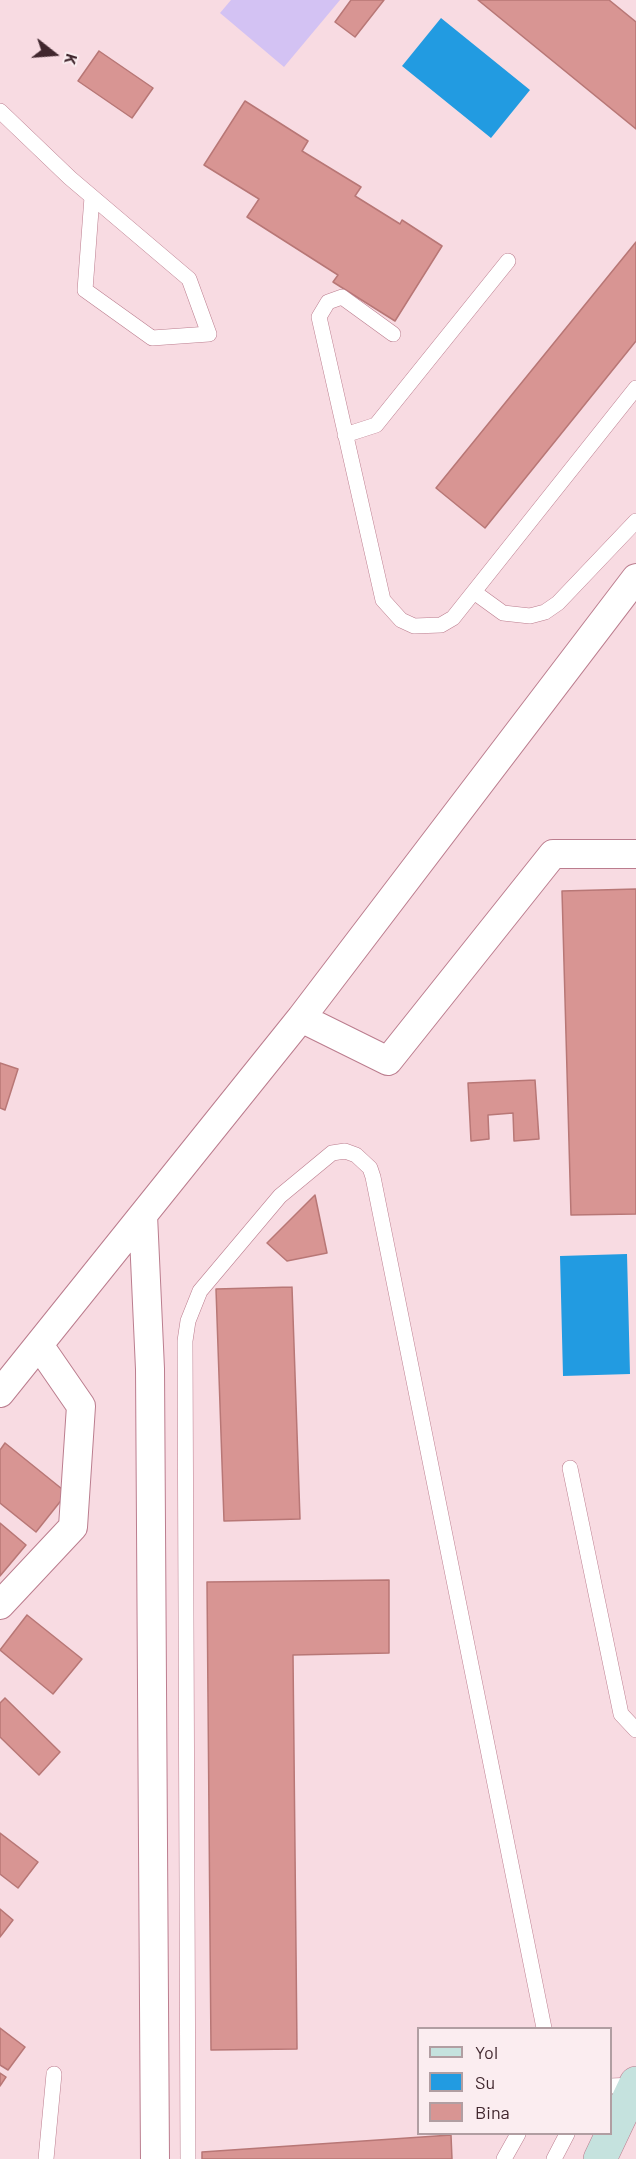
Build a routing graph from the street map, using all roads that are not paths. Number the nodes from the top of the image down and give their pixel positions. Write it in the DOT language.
graph roads {
  1 [pos="0,111"];
  2 [pos="92,197"];
  3 [pos="508,261"];
  4 [pos="393,334"];
  5 [pos="636,388"];
  6 [pos="345,435"];
  7 [pos="636,521"];
  8 [pos="636,578"];
  9 [pos="474,592"];
  10 [pos="636,854"];
  11 [pos="301,1018"];
  12 [pos="143,1215"];
  13 [pos="39,1345"];
  14 [pos="0,1393"];
  15 [pos="570,1468"];
  16 [pos="0,1605"];
  17 [pos="636,1730"];
  18 [pos="544,2027"];
  19 [pos="54,2074"];
  20 [pos="636,2084"];
  21 [pos="612,2086"];
  22 [pos="612,2134"];
  23 [pos="517,2135"];
  24 [pos="566,2135"];
  25 [pos="612,2135"];
  26 [pos="46,2159"];
  27 [pos="155,2159"];
  28 [pos="188,2159"];
  29 [pos="504,2159"];
  30 [pos="554,2159"];
  31 [pos="600,2159"];
  1 -- 2 [label="lane"];
  2 -- 2 [label="lane"];
  3 -- 6 [label="lane"];
  4 -- 6 [label="lane"];
  5 -- 9 [label="lane"];
  6 -- 9 [label="lane"];
  7 -- 9 [label="lane"];
  8 -- 11 [label="street"];
  10 -- 11 [label="street"];
  11 -- 12 [label="street"];
  12 -- 13 [label="street"];
  12 -- 27 [label="street"];
  13 -- 14 [label="street"];
  13 -- 16 [label="street"];
  15 -- 17 [label="lane"];
  18 -- 28 [label="lane"];
  19 -- 26 [label="lane"];
  20 -- 21 [label="lane"];
  20 -- 22 [label="street"];
  23 -- 29 [label="lane"];
  24 -- 30 [label="lane"];
  25 -- 31 [label="street"];
}
